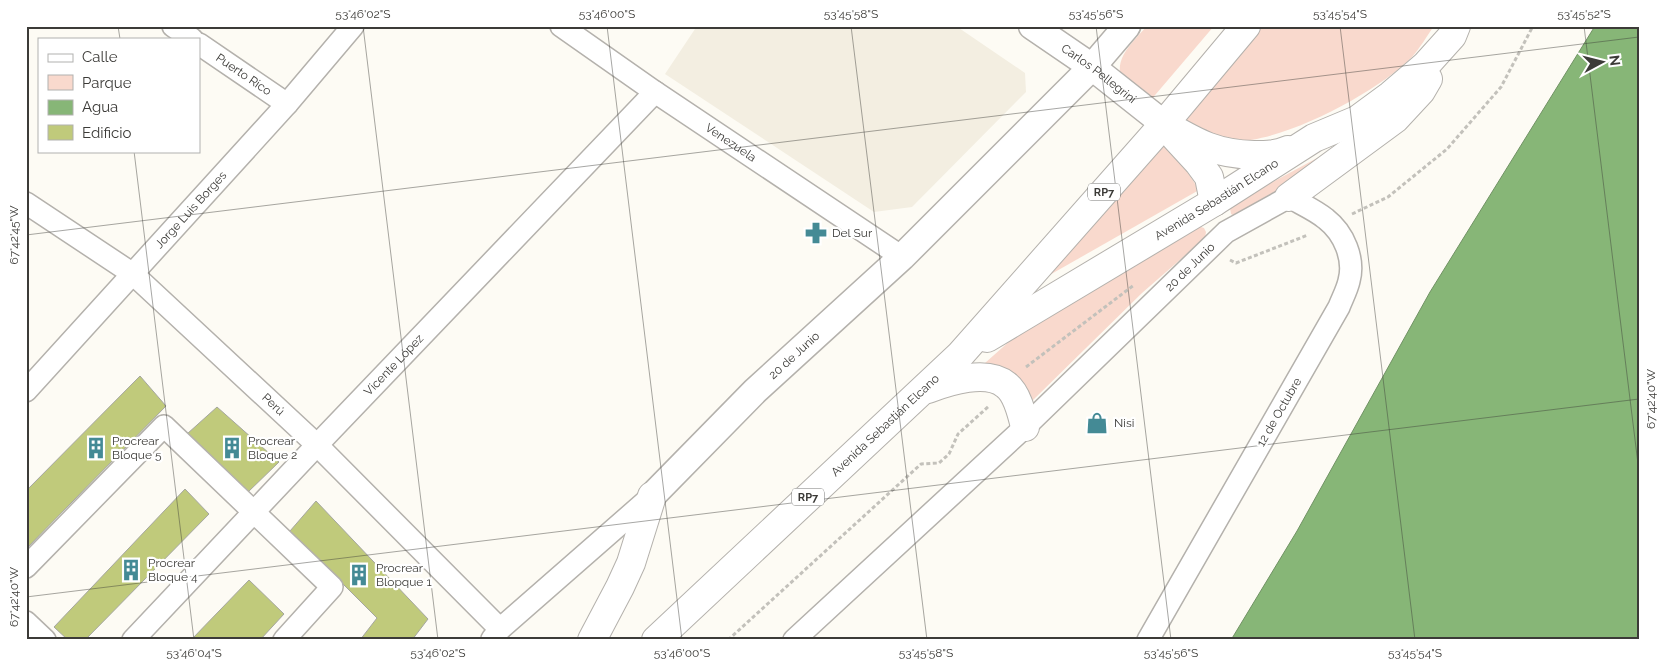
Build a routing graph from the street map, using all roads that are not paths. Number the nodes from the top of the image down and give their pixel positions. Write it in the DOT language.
graph roads {
  1 [pos="173,26"];
  2 [pos="353,26"];
  3 [pos="562,26"];
  4 [pos="1032,26"];
  5 [pos="1127,26"];
  6 [pos="1246,26"];
  7 [pos="1454,31"];
  8 [pos="191,38"];
  9 [pos="200,45"];
  10 [pos="1092,67"];
  11 [pos="655,92"];
  12 [pos="288,104"];
  13 [pos="1164,124"];
  14 [pos="1314,138"];
  15 [pos="1289,196"];
  16 [pos="1214,202"];
  17 [pos="26,203"];
  18 [pos="1226,232"];
  19 [pos="902,256"];
  20 [pos="133,274"];
  21 [pos="960,355"];
  22 [pos="26,391"];
  23 [pos="922,391"];
  24 [pos="1025,427"];
  25 [pos="317,444"];
  26 [pos="652,496"];
  27 [pos="254,511"];
  28 [pos="26,567"];
  29 [pos="26,622"];
  30 [pos="496,635"];
  31 [pos="45,640"];
  32 [pos="133,640"];
  33 [pos="284,640"];
  34 [pos="592,640"];
  35 [pos="656,640"];
  36 [pos="794,640"];
  37 [pos="1148,640"];
  1 -- 8 [label="street"];
  2 -- 12 [label="street, Jorge Luis Borges"];
  3 -- 11 [label="street, Venezuela"];
  4 -- 10 [label="street, Carlos Pellegrini"];
  5 -- 10 [label="street, 20 de Junio"];
  6 -- 13 [label="main road, Avenida Sebastián Elcano / RP7"];
  7 -- 14 [label="main road, Avenida Sebastián Elcano / RP7"];
  7 -- 15 [label="main road"];
  9 -- 12 [label="street, Puerto Rico"];
  10 -- 13 [label="street, Carlos Pellegrini"];
  10 -- 19 [label="street, 20 de Junio"];
  11 -- 19 [label="street, Venezuela"];
  11 -- 25 [label="street, Vicente López"];
  12 -- 20 [label="street, Jorge Luis Borges"];
  13 -- 14 [label="main road"];
  13 -- 16 [label="main road"];
  13 -- 21 [label="main road, Avenida Sebastián Elcano / RP7"];
  14 -- 16 [label="main road, Avenida Sebastián Elcano / RP7"];
  15 -- 18 [label="street, 20 de Junio"];
  15 -- 37 [label="street, 12 de Octubre"];
  16 -- 18 [label="street"];
  16 -- 21 [label="main road, Avenida Sebastián Elcano / RP7"];
  17 -- 20 [label="street, Perú"];
  18 -- 24 [label="street, 20 de Junio"];
  19 -- 26 [label="street, 20 de Junio"];
  20 -- 22 [label="street, Jorge Luis Borges"];
  20 -- 25 [label="street, Perú"];
  21 -- 23 [label="main road, Avenida Sebastián Elcano / RP7"];
  23 -- 24 [label="main road"];
  23 -- 35 [label="main road, Avenida Sebastián Elcano / RP7"];
  24 -- 36 [label="street, 20 de Junio"];
  25 -- 27 [label="street, Vicente López"];
  25 -- 30 [label="street, Perú"];
  26 -- 30 [label="street, 20 de Junio"];
  26 -- 34 [label="main road"];
  27 -- 28 [label="street"];
  27 -- 32 [label="street, Vicente López"];
  27 -- 33 [label="street"];
  29 -- 31 [label="street"];
}
